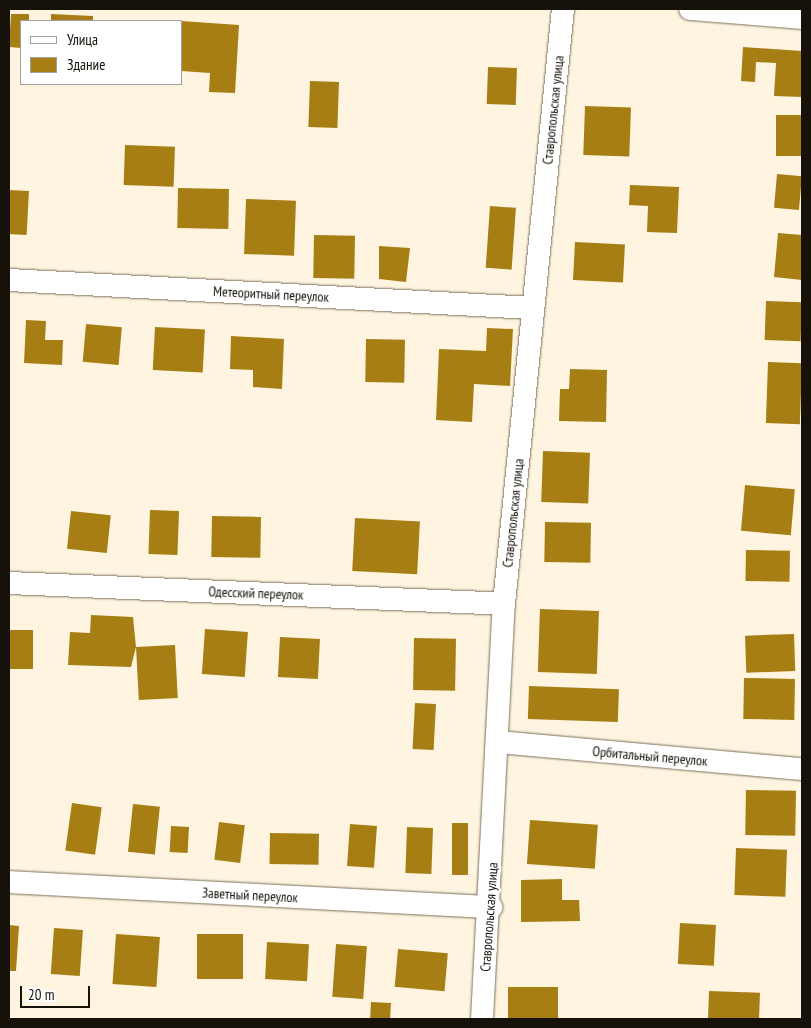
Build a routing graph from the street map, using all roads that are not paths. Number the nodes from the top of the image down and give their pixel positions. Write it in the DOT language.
graph roads {
  1 [pos="563,9"];
  2 [pos="690,9"];
  3 [pos="802,18"];
  4 [pos="9,280"];
  5 [pos="533,308"];
  6 [pos="9,583"];
  7 [pos="504,604"];
  8 [pos="498,742"];
  9 [pos="802,769"];
  10 [pos="9,882"];
  11 [pos="491,908"];
  12 [pos="482,1019"];
  1 -- 5 [label="street, Ставропольская улица"];
  2 -- 3 [label="street"];
  4 -- 5 [label="street, Метеоритный переулок"];
  5 -- 7 [label="street, Ставропольская улица"];
  6 -- 7 [label="street, Одесский переулок"];
  7 -- 8 [label="street, Ставропольская улица"];
  8 -- 9 [label="street, Орбитальный переулок"];
  8 -- 11 [label="street, Ставропольская улица"];
  10 -- 11 [label="street, Заветный переулок"];
  11 -- 12 [label="street, Ставропольская улица"];
}
